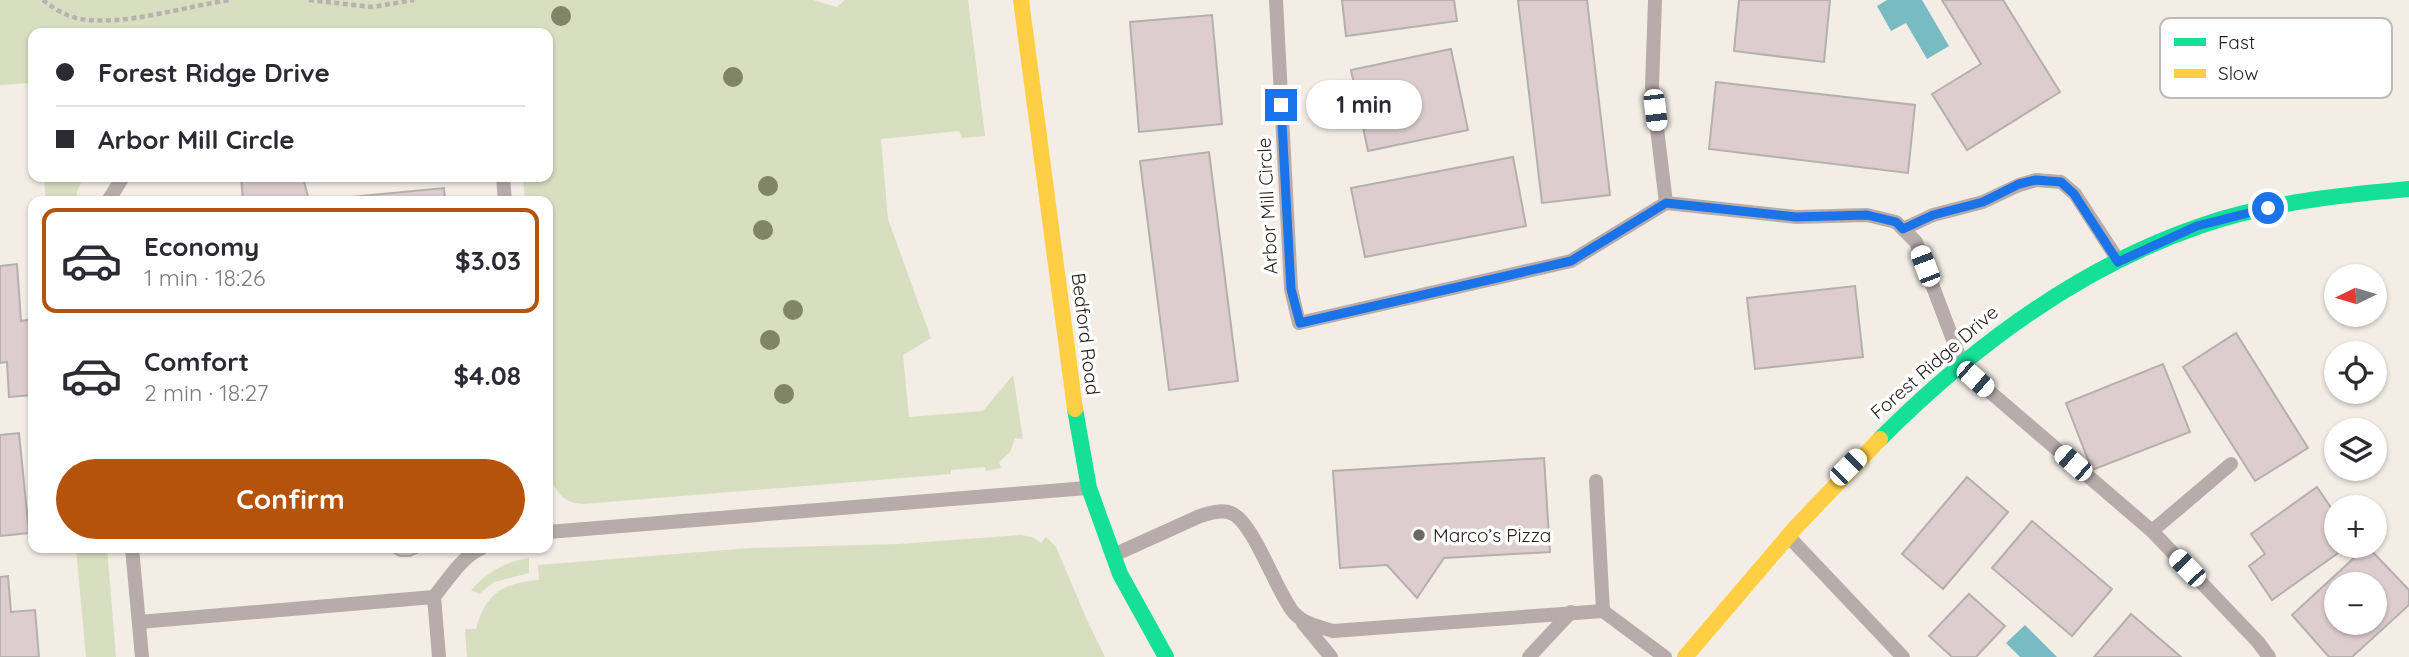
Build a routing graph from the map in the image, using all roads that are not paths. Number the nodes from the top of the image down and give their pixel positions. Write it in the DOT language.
graph roads {
  1 [pos="1021,0"];
  2 [pos="1276,0"];
  3 [pos="1655,0"];
  4 [pos="2409,189"];
  5 [pos="1666,203"];
  6 [pos="1903,229"];
  7 [pos="2118,262"];
  8 [pos="1961,360"];
  9 [pos="2231,464"];
  10 [pos="1596,481"];
  11 [pos="1089,488"];
  12 [pos="2152,531"];
  13 [pos="553,532"];
  14 [pos="1788,536"];
  15 [pos="474,553"];
  16 [pos="133,554"];
  17 [pos="1113,555"];
  18 [pos="434,597"];
  19 [pos="1603,611"];
  20 [pos="1571,612"];
  21 [pos="1298,617"];
  22 [pos="139,622"];
  23 [pos="142,657"];
  24 [pos="439,657"];
  25 [pos="1167,657"];
  26 [pos="1331,657"];
  27 [pos="1529,657"];
  28 [pos="1665,657"];
  29 [pos="1685,657"];
  30 [pos="1903,657"];
  31 [pos="2269,657"];
  1 -- 11 [label="main road, Bedford Road"];
  2 -- 5 [label="lane, Arbor Mill Circle"];
  3 -- 5 [label="lane"];
  4 -- 7 [label="main road, Forest Ridge Drive"];
  5 -- 6 [label="lane"];
  6 -- 7 [label="lane"];
  6 -- 8 [label="lane"];
  7 -- 8 [label="main road, Forest Ridge Drive"];
  8 -- 12 [label="lane"];
  8 -- 14 [label="main road, Forest Ridge Drive"];
  9 -- 12 [label="lane"];
  10 -- 19 [label="lane"];
  11 -- 13 [label="lane"];
  11 -- 17 [label="main road, Bedford Road"];
  12 -- 31 [label="lane"];
  14 -- 29 [label="main road, Forest Ridge Drive"];
  14 -- 30 [label="lane"];
  15 -- 18 [label="lane"];
  16 -- 22 [label="lane"];
  17 -- 21 [label="lane"];
  17 -- 25 [label="main road, Bedford Road"];
  18 -- 22 [label="lane"];
  18 -- 24 [label="lane"];
  19 -- 20 [label="lane"];
  19 -- 28 [label="lane"];
  20 -- 21 [label="lane"];
  20 -- 27 [label="lane"];
  21 -- 26 [label="lane"];
  22 -- 23 [label="lane"];
}
